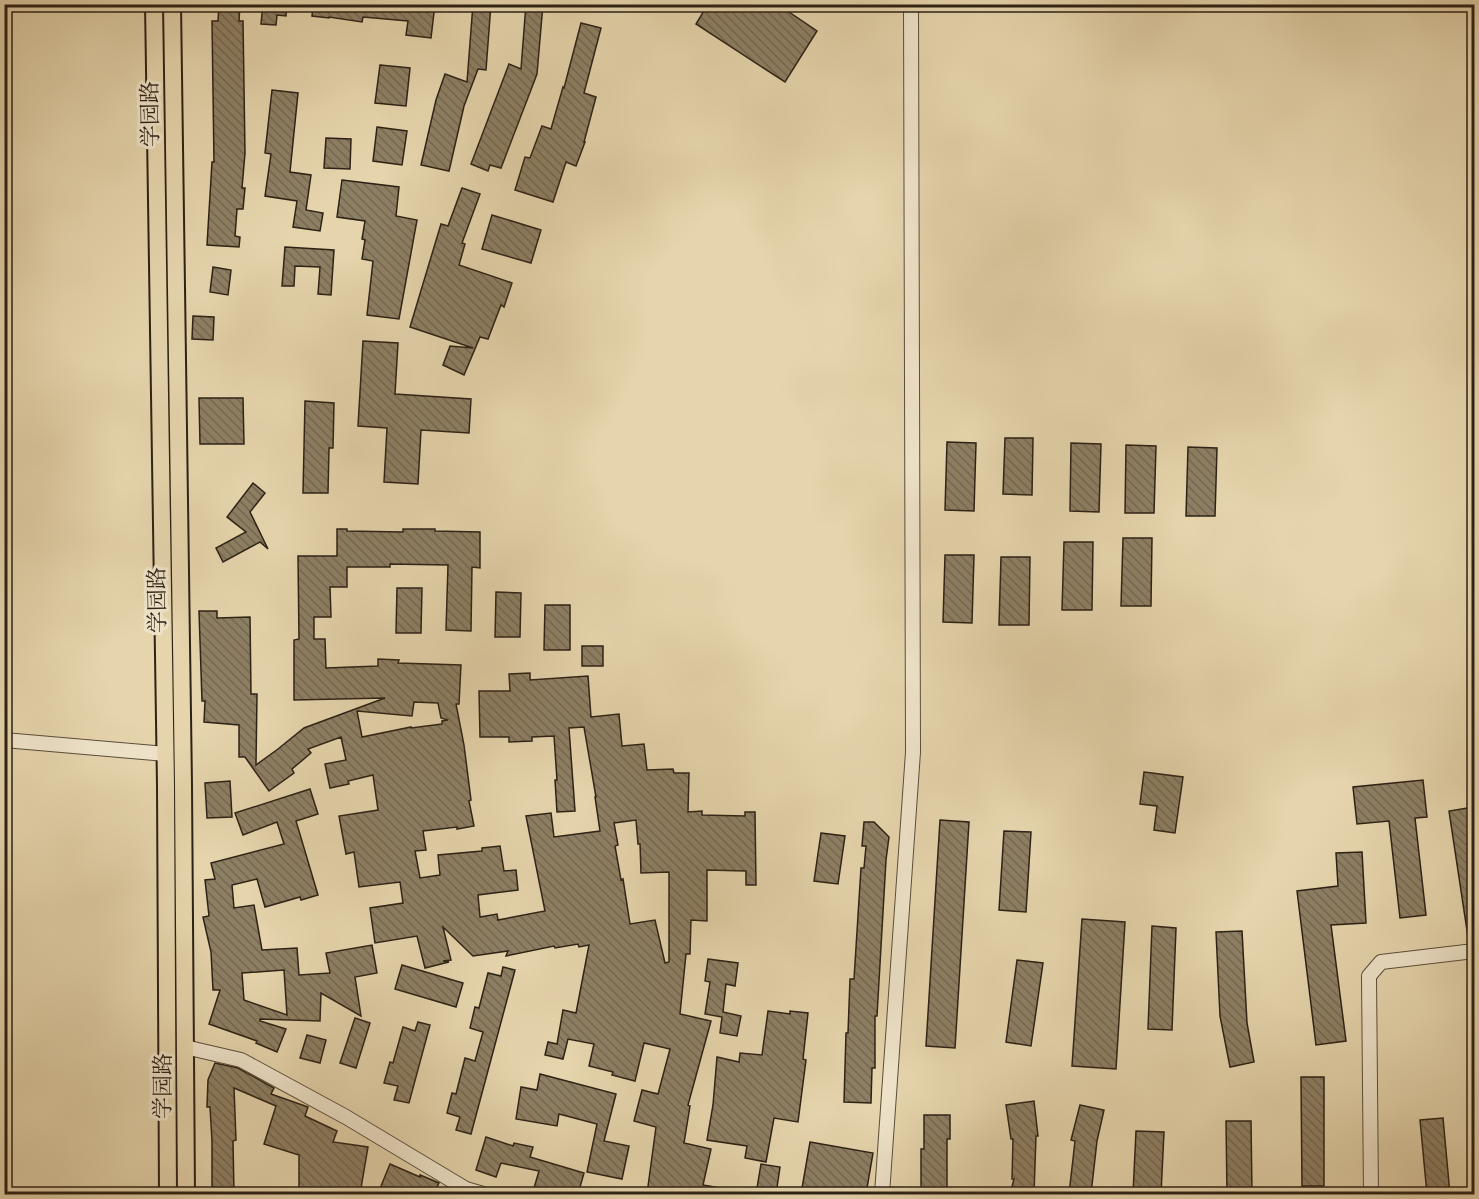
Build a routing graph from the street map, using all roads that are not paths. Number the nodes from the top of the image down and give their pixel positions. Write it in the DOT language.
graph roads {
  1 [pos="154,4"];
  2 [pos="172,4"];
  3 [pos="911,4"];
  4 [pos="4,740"];
  5 [pos="166,754"];
  6 [pos="1474,951"];
  7 [pos="185,1047"];
  8 [pos="168,1194"];
  9 [pos="186,1194"];
  10 [pos="483,1194"];
  11 [pos="882,1194"];
  12 [pos="1371,1194"];
  1 -- 5 [label="main road"];
  2 -- 7 [label="main road, 学园路"];
  3 -- 11 [label="street"];
  4 -- 5 [label="street"];
  5 -- 8 [label="main road"];
  6 -- 12 [label="street"];
  7 -- 9 [label="main road, 学园路"];
  7 -- 10 [label="street"];
}
